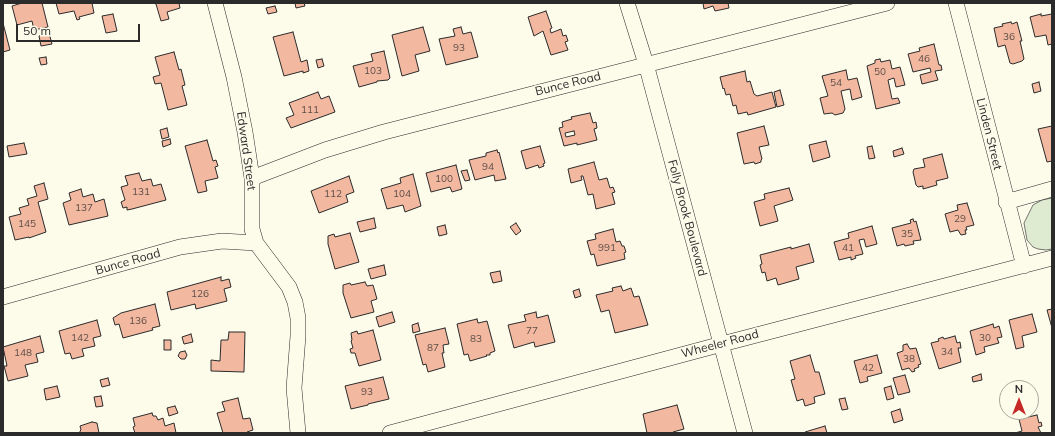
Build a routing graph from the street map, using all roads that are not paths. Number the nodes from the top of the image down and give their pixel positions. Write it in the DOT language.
graph roads {
  1 [pos="215,3"];
  2 [pos="627,3"];
  3 [pos="887,3"];
  4 [pos="956,3"];
  5 [pos="646,64"];
  6 [pos="252,178"];
  7 [pos="1052,189"];
  8 [pos="1006,202"];
  9 [pos="256,243"];
  10 [pos="1052,258"];
  11 [pos="1024,266"];
  12 [pos="3,297"];
  13 [pos="722,344"];
  14 [pos="298,433"];
  15 [pos="390,433"];
  16 [pos="745,433"];
  1 -- 6 [label="street, Edward Street"];
  2 -- 5 [label="street, Folly Brook Boulevard"];
  3 -- 5 [label="street, Bunce Road"];
  4 -- 8 [label="street, Linden Street"];
  5 -- 6 [label="street, Bunce Road"];
  5 -- 13 [label="street, Folly Brook Boulevard"];
  6 -- 9 [label="street, Edward Street"];
  7 -- 8 [label="street"];
  8 -- 11 [label="street, Linden Street"];
  9 -- 12 [label="street, Bunce Road"];
  9 -- 14 [label="street, Edward Street"];
  10 -- 11 [label="street, Wheeler Road"];
  11 -- 13 [label="street, Wheeler Road"];
  13 -- 15 [label="street, Wheeler Road"];
  13 -- 16 [label="street, Folly Brook Boulevard"];
}
